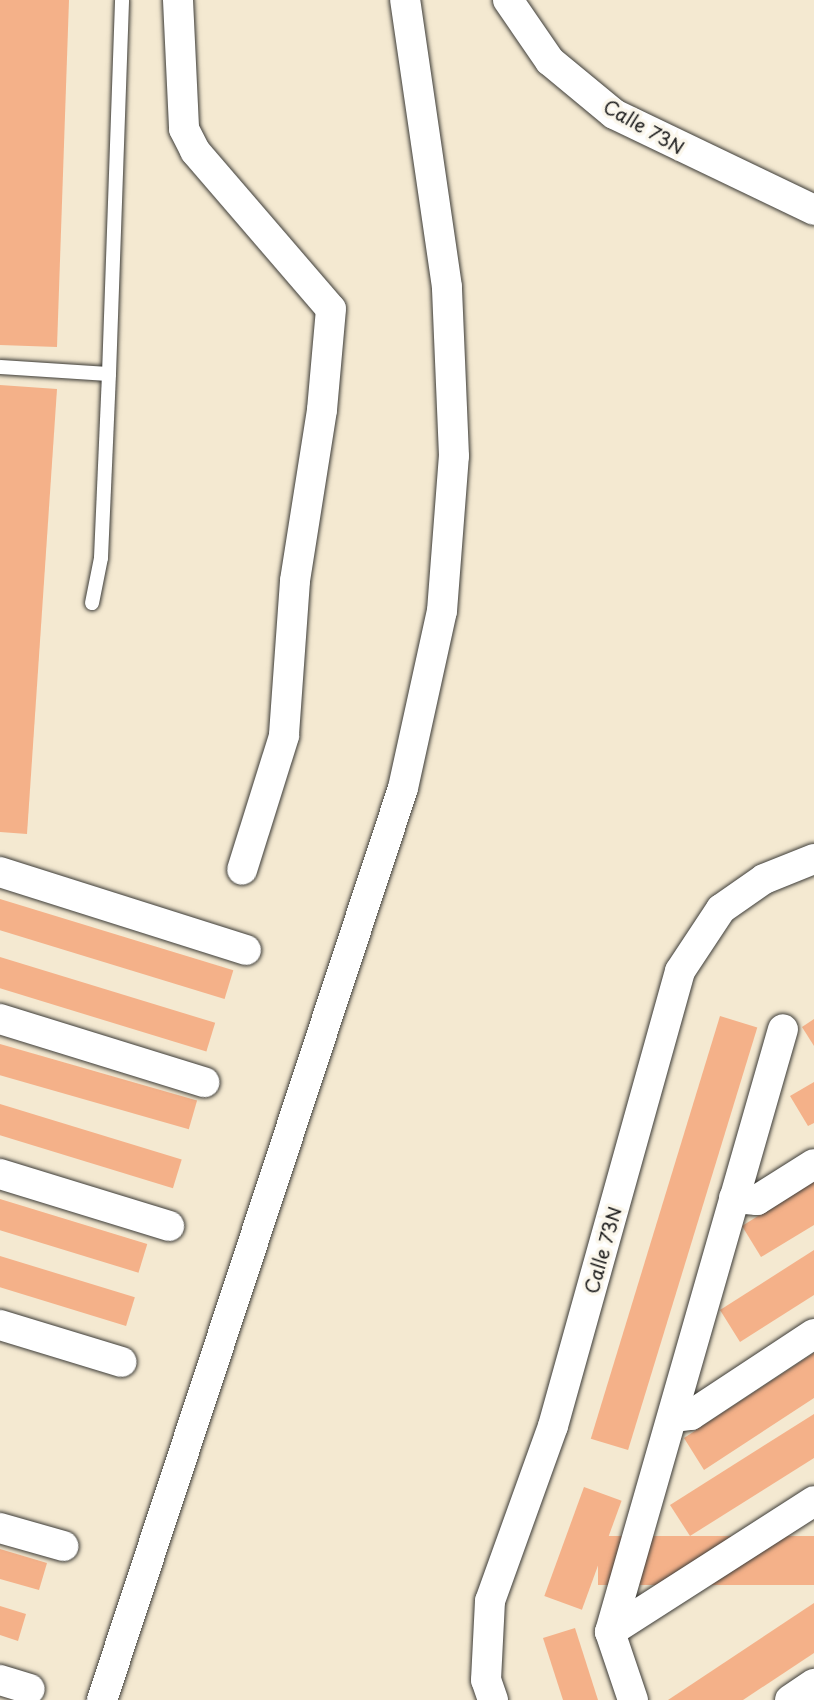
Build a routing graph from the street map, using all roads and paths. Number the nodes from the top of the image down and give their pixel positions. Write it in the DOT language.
graph roads {
  1 [pos="122,0"];
  2 [pos="178,0"];
  3 [pos="405,0"];
  4 [pos="508,0"];
  5 [pos="814,210"];
  6 [pos="0,367"];
  7 [pos="109,374"];
  8 [pos="92,603"];
  9 [pos="814,859"];
  10 [pos="242,870"];
  11 [pos="0,872"];
  12 [pos="246,950"];
  13 [pos="0,1019"];
  14 [pos="783,1029"];
  15 [pos="204,1082"];
  16 [pos="814,1164"];
  17 [pos="0,1174"];
  18 [pos="734,1198"];
  19 [pos="169,1226"];
  20 [pos="0,1325"];
  21 [pos="814,1334"];
  22 [pos="122,1362"];
  23 [pos="674,1417"];
  24 [pos="814,1501"];
  25 [pos="0,1528"];
  26 [pos="62,1546"];
  27 [pos="610,1632"];
  28 [pos="0,1680"];
  29 [pos="814,1684"];
  30 [pos="30,1689"];
  31 [pos="103,1700"];
  32 [pos="493,1700"];
  33 [pos="633,1700"];
  34 [pos="790,1700"];
  1 -- 7 [label="lane"];
  2 -- 10 [label="street"];
  3 -- 31 [label="street"];
  4 -- 5 [label="street, Calle 73N"];
  6 -- 7 [label="lane"];
  7 -- 8 [label="lane"];
  9 -- 32 [label="street, Calle 73N"];
  11 -- 12 [label="street"];
  13 -- 15 [label="street"];
  14 -- 18 [label="street"];
  16 -- 18 [label="street"];
  17 -- 19 [label="street"];
  18 -- 23 [label="street"];
  20 -- 22 [label="street"];
  21 -- 23 [label="street"];
  23 -- 27 [label="street"];
  24 -- 27 [label="street"];
  25 -- 26 [label="street"];
  27 -- 33 [label="street"];
  28 -- 30 [label="street"];
  29 -- 34 [label="street"];
}
